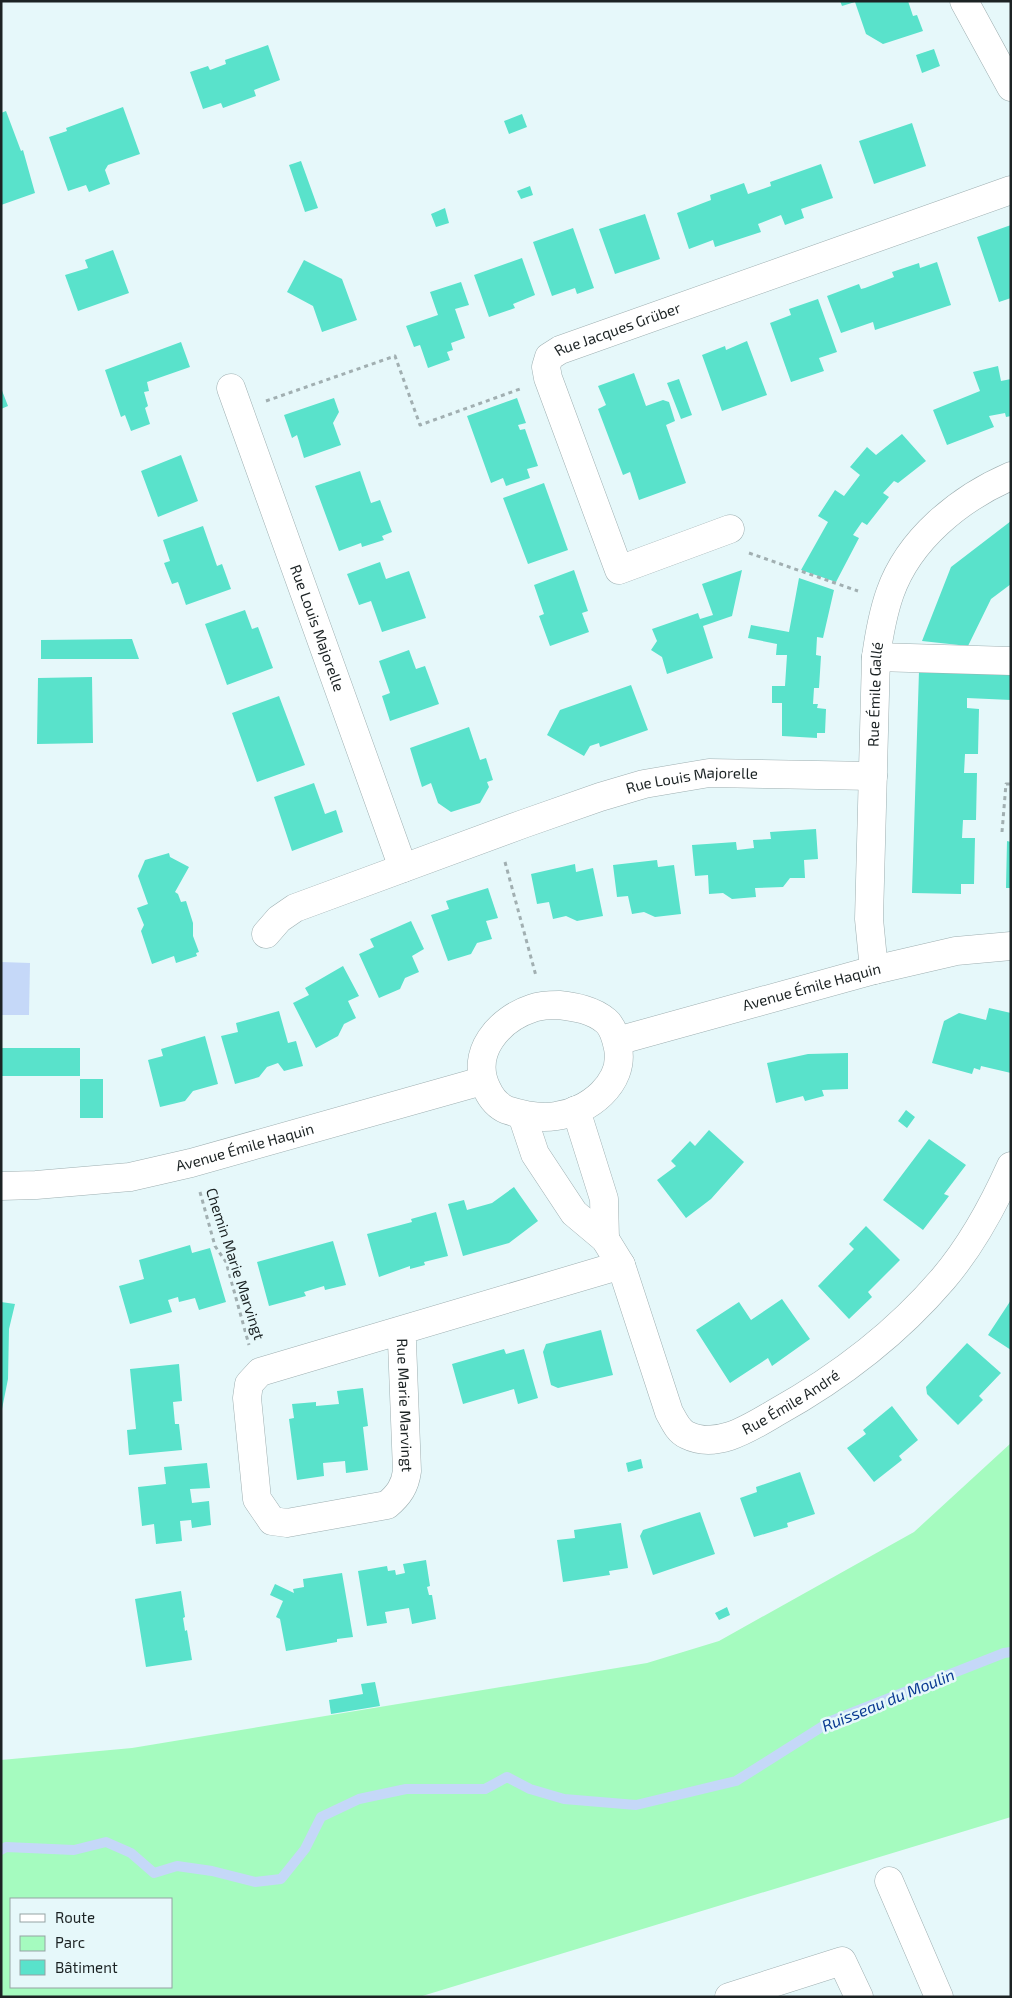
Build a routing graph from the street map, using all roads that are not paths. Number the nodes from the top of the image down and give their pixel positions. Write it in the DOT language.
graph roads {
  1 [pos="964,1"];
  2 [pos="1011,87"];
  3 [pos="1011,190"];
  4 [pos="236,399"];
  5 [pos="1011,476"];
  6 [pos="730,529"];
  7 [pos="876,657"];
  8 [pos="1011,661"];
  9 [pos="873,776"];
  10 [pos="403,868"];
  11 [pos="266,934"];
  12 [pos="1011,946"];
  13 [pos="874,970"];
  14 [pos="617,1040"];
  15 [pos="482,1081"];
  16 [pos="576,1110"];
  17 [pos="522,1115"];
  18 [pos="1011,1166"];
  19 [pos="1,1186"];
  20 [pos="605,1239"];
  21 [pos="621,1265"];
  22 [pos="398,1331"];
  23 [pos="889,1881"];
  24 [pos="729,1997"];
  25 [pos="858,1997"];
  26 [pos="939,1997"];
  1 -- 2 [label="street"];
  3 -- 6 [label="street, Rue Jacques Grüber"];
  4 -- 10 [label="street, Rue Louis Majorelle"];
  5 -- 7 [label="street, Rue Émile Gallé"];
  7 -- 8 [label="street"];
  7 -- 9 [label="street, Rue Émile Gallé"];
  9 -- 10 [label="street, Rue Louis Majorelle"];
  9 -- 13 [label="street, Rue Émile Gallé"];
  10 -- 11 [label="street, Rue Louis Majorelle"];
  12 -- 13 [label="street, Avenue Émile Haquin"];
  13 -- 14 [label="street, Avenue Émile Haquin"];
  14 -- 15 [label="street"];
  14 -- 16 [label="street"];
  15 -- 17 [label="street"];
  15 -- 19 [label="street, Avenue Émile Haquin"];
  16 -- 17 [label="street"];
  16 -- 20 [label="street"];
  17 -- 20 [label="street, Rue Émile André"];
  18 -- 21 [label="street, Rue Émile André"];
  20 -- 21 [label="street, Rue Émile André"];
  21 -- 22 [label="street, Rue Marie Marvingt"];
  22 -- 22 [label="street, Rue Marie Marvingt"];
  23 -- 26 [label="street"];
  24 -- 25 [label="street"];
}
